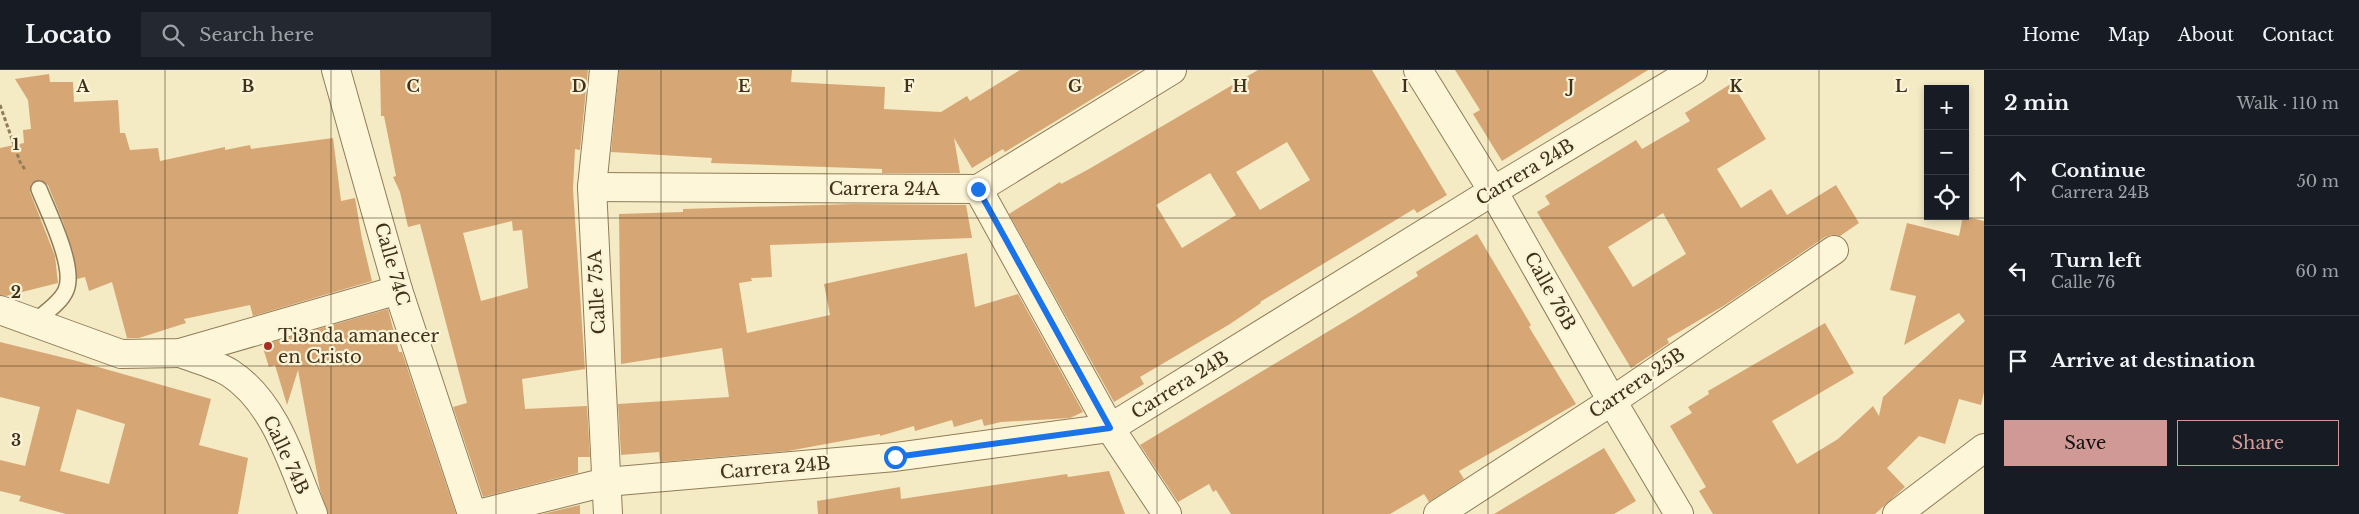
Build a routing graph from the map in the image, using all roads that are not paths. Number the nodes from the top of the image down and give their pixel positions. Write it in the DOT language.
graph roads {
  1 [pos="336,70"];
  2 [pos="604,70"];
  3 [pos="1172,70"];
  4 [pos="1418,70"];
  5 [pos="1692,71"];
  6 [pos="592,187"];
  7 [pos="39,189"];
  8 [pos="978,189"];
  9 [pos="1493,191"];
  10 [pos="1834,250"];
  11 [pos="398,290"];
  12 [pos="0,310"];
  13 [pos="33,323"];
  14 [pos="180,352"];
  15 [pos="1612,401"];
  16 [pos="1110,428"];
  17 [pos="1984,448"];
  18 [pos="606,482"];
  19 [pos="313,514"];
  20 [pos="472,514"];
  21 [pos="478,514"];
  22 [pos="608,514"];
  23 [pos="1167,514"];
  24 [pos="1438,514"];
  25 [pos="1679,514"];
  26 [pos="1897,514"];
  1 -- 11 [label="street, Calle 74C"];
  2 -- 6 [label="street, Calle 75A"];
  3 -- 8 [label="street"];
  4 -- 9 [label="street, Calle 76B"];
  5 -- 9 [label="street, Carrera 24B"];
  6 -- 8 [label="street, Carrera 24A"];
  6 -- 18 [label="street, Calle 75A"];
  7 -- 13 [label="lane"];
  8 -- 16 [label="street"];
  9 -- 15 [label="street, Calle 76B"];
  9 -- 16 [label="street, Carrera 24B"];
  10 -- 15 [label="street, Carrera 25B"];
  11 -- 14 [label="street"];
  11 -- 20 [label="street, Calle 74C"];
  12 -- 13 [label="street"];
  13 -- 14 [label="street"];
  14 -- 19 [label="street, Calle 74B"];
  15 -- 24 [label="street, Carrera 25B"];
  15 -- 25 [label="street, Calle 76B"];
  16 -- 18 [label="street, Carrera 24B"];
  16 -- 23 [label="street"];
  17 -- 26 [label="street"];
  18 -- 21 [label="street, Carrera 24B"];
  18 -- 22 [label="street, Calle 75A"];
}
